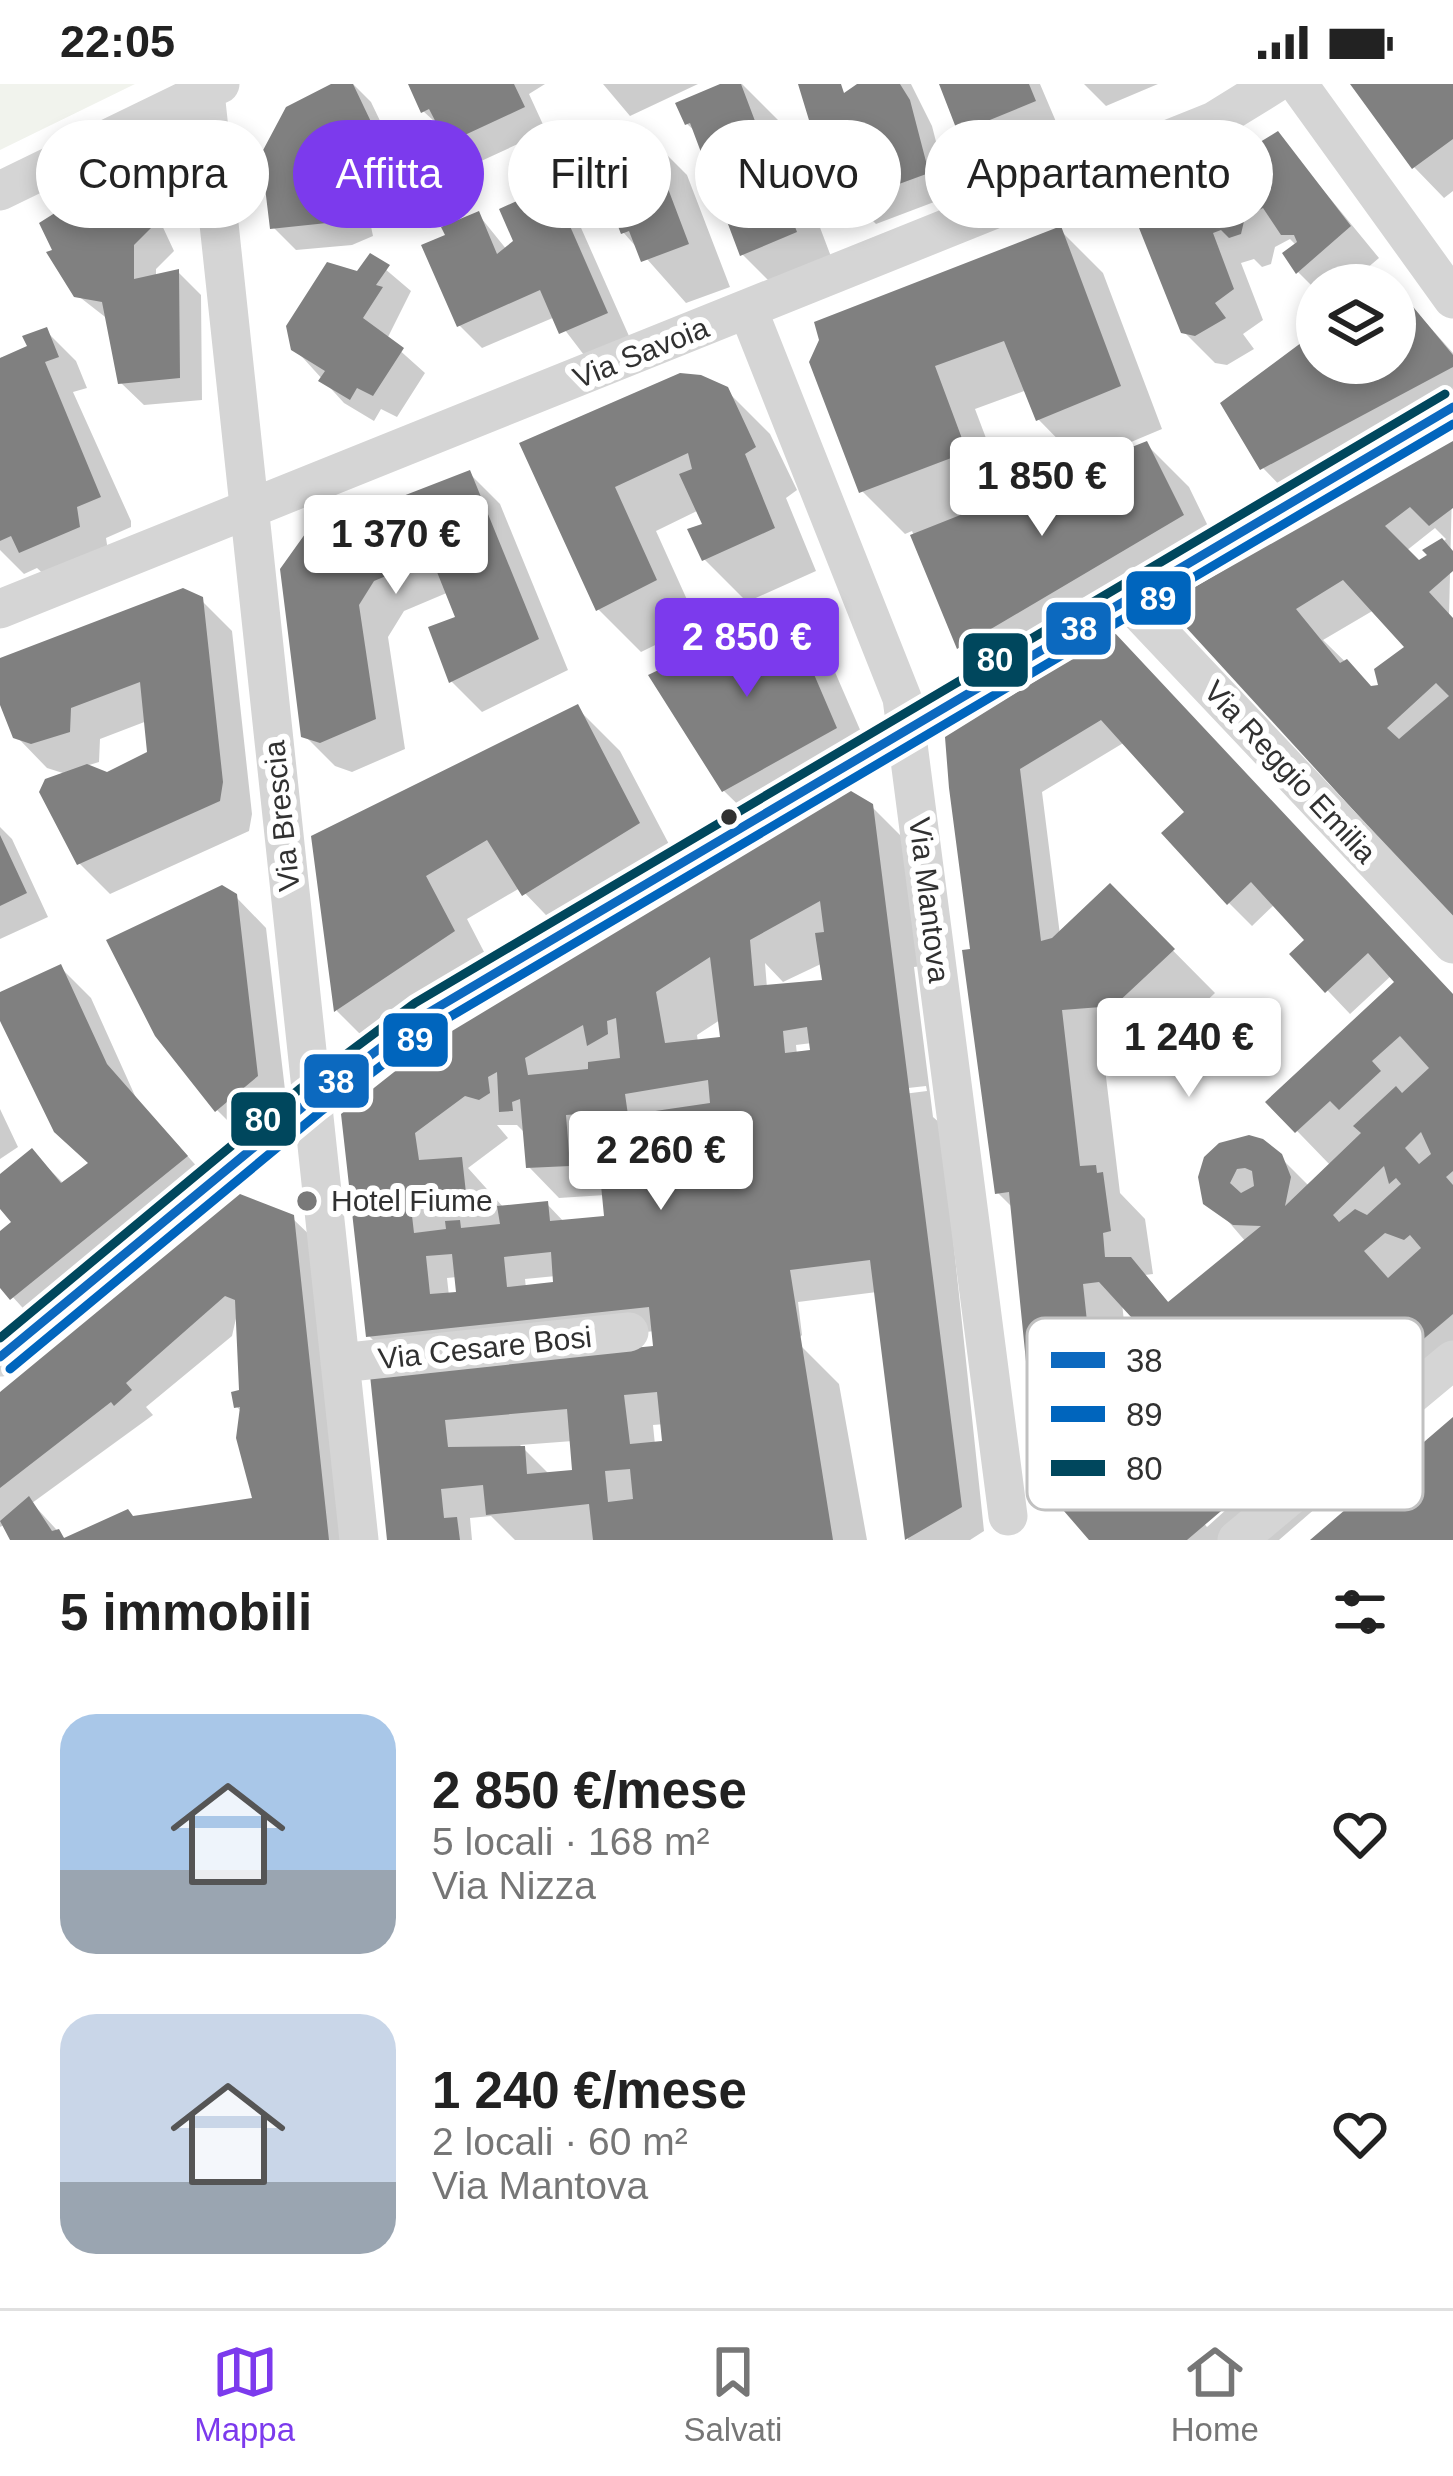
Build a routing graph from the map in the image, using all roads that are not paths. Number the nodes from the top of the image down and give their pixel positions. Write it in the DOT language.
graph roads {
  1 [pos="1298,84"];
  2 [pos="212,88"];
  3 [pos="1260,94"];
  4 [pos="0,191"];
  5 [pos="1453,299"];
  6 [pos="748,310"];
  7 [pos="1453,407"];
  8 [pos="249,510"];
  9 [pos="1128,600"];
  10 [pos="0,609"];
  11 [pos="907,729"];
  12 [pos="1453,944"];
  13 [pos="311,1100"];
  14 [pos="629,1332"];
  15 [pos="0,1357"];
  16 [pos="1453,1360"];
  17 [pos="340,1364"];
  18 [pos="1423,1385"];
  19 [pos="1274,1510"];
  20 [pos="1006,1532"];
  21 [pos="359,1540"];
  22 [pos="1238,1540"];
  1 -- 5 [label="street"];
  2 -- 4 [label="street"];
  2 -- 8 [label="street, Via Brescia"];
  3 -- 6 [label="street, Via Savoia"];
  6 -- 8 [label="street, Via Savoia"];
  6 -- 11 [label="street, Via Mantova"];
  7 -- 9 [label="street"];
  8 -- 10 [label="street, Via Savoia"];
  8 -- 13 [label="street, Via Brescia"];
  9 -- 11 [label="street"];
  9 -- 12 [label="street, Via Reggio Emilia"];
  11 -- 13 [label="street"];
  11 -- 20 [label="street, Via Mantova"];
  13 -- 15 [label="street"];
  13 -- 17 [label="street, Via Brescia"];
  14 -- 17 [label="street, Via Cesare Bosi"];
  16 -- 18 [label="street"];
  17 -- 21 [label="street, Via Brescia"];
  19 -- 22 [label="street"];
}
